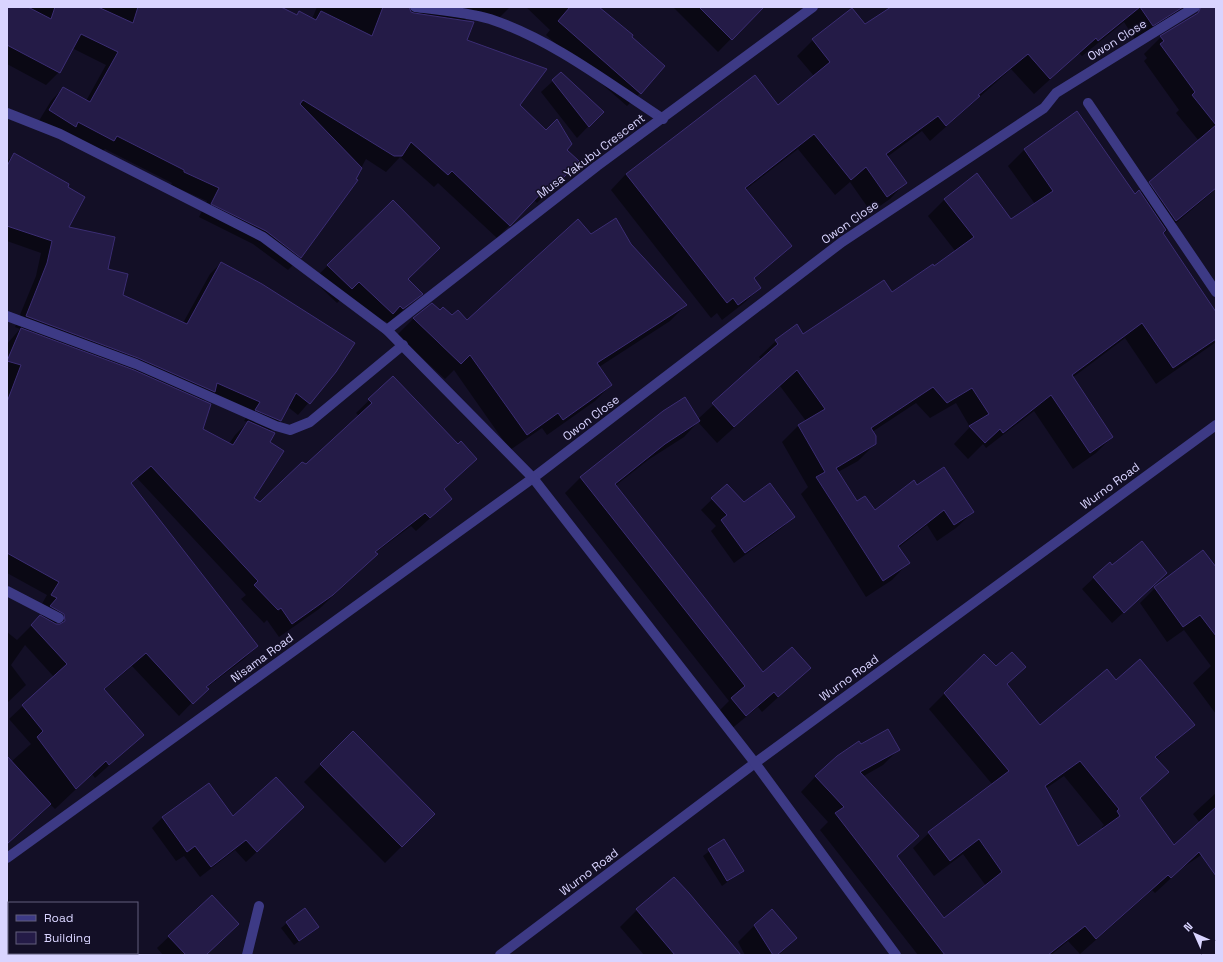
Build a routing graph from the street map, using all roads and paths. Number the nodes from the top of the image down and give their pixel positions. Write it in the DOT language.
graph roads {
  1 [pos="415,7"];
  2 [pos="813,7"];
  3 [pos="1195,7"];
  4 [pos="1088,103"];
  5 [pos="7,113"];
  6 [pos="663,119"];
  7 [pos="1216,292"];
  8 [pos="7,316"];
  9 [pos="387,330"];
  10 [pos="403,345"];
  11 [pos="1216,425"];
  12 [pos="533,478"];
  13 [pos="7,591"];
  14 [pos="59,618"];
  15 [pos="755,763"];
  16 [pos="7,858"];
  17 [pos="259,906"];
  18 [pos="247,955"];
  19 [pos="500,955"];
  20 [pos="896,955"];
  1 -- 6 [label="street"];
  2 -- 6 [label="street, Musa Yakubu Crescent"];
  3 -- 12 [label="street, Owon Close"];
  4 -- 7 [label="street"];
  5 -- 9 [label="street"];
  6 -- 9 [label="street, Musa Yakubu Crescent"];
  8 -- 10 [label="street"];
  9 -- 10 [label="street"];
  10 -- 12 [label="street"];
  11 -- 15 [label="street, Wurno Road"];
  12 -- 15 [label="street"];
  12 -- 16 [label="street, Nisama Road"];
  13 -- 14 [label="street"];
  15 -- 19 [label="street, Wurno Road"];
  15 -- 20 [label="street"];
  17 -- 18 [label="street"];
}
